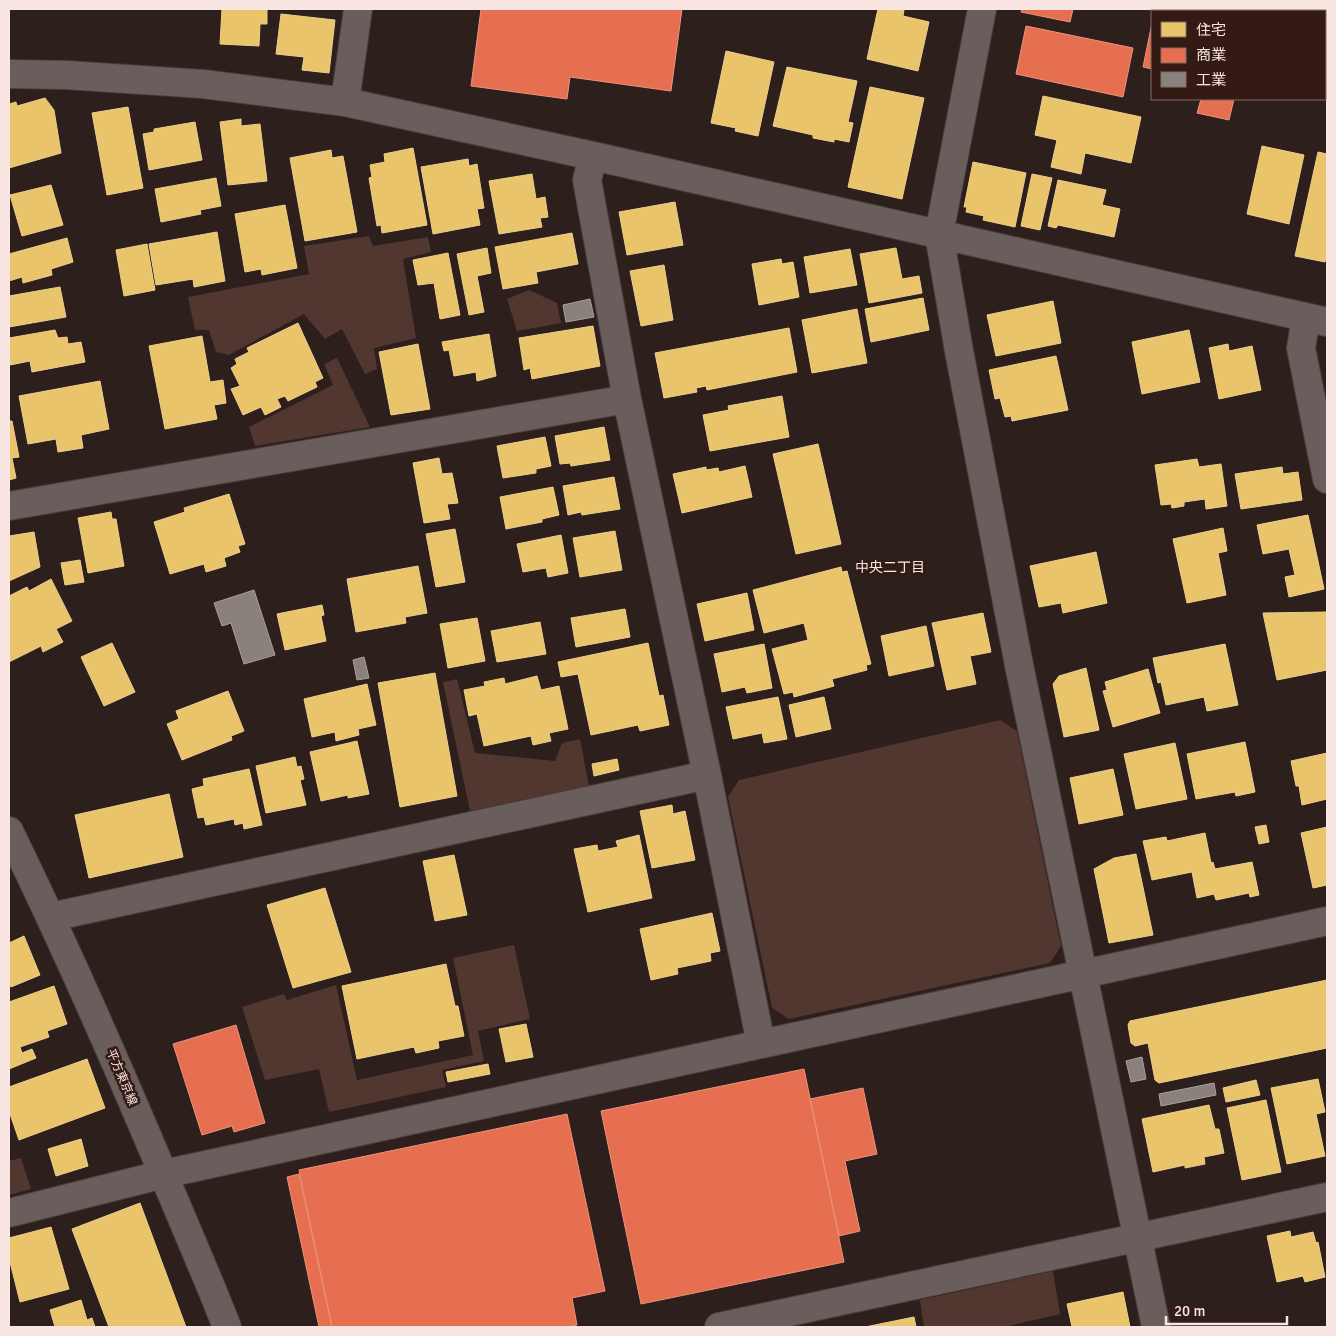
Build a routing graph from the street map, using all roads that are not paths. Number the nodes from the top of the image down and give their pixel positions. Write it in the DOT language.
graph roads {
  1 [pos="358,9"];
  2 [pos="982,9"];
  3 [pos="9,74"];
  4 [pos="345,102"];
  5 [pos="593,156"];
  6 [pos="939,234"];
  7 [pos="1316,320"];
  8 [pos="627,399"];
  9 [pos="1327,479"];
  10 [pos="9,506"];
  11 [pos="707,775"];
  12 [pos="9,831"];
  13 [pos="51,917"];
  14 [pos="1327,921"];
  15 [pos="1083,974"];
  16 [pos="761,1044"];
  17 [pos="164,1174"];
  18 [pos="1327,1197"];
  19 [pos="9,1213"];
  20 [pos="1138,1237"];
  21 [pos="227,1327"];
  22 [pos="719,1327"];
  23 [pos="1156,1327"];
  1 -- 4 [label="street"];
  2 -- 6 [label="street"];
  3 -- 4 [label="street"];
  4 -- 5 [label="street"];
  5 -- 6 [label="street"];
  5 -- 8 [label="street"];
  6 -- 7 [label="street"];
  6 -- 15 [label="street"];
  7 -- 9 [label="street"];
  8 -- 10 [label="street"];
  8 -- 11 [label="street"];
  11 -- 13 [label="street"];
  11 -- 16 [label="street"];
  12 -- 13 [label="street, 平方東京線"];
  13 -- 17 [label="street, 平方東京線"];
  14 -- 15 [label="street"];
  15 -- 16 [label="street"];
  15 -- 20 [label="street"];
  16 -- 17 [label="street"];
  17 -- 19 [label="street"];
  17 -- 21 [label="street, 平方東京線"];
  18 -- 20 [label="street"];
  20 -- 22 [label="street"];
  20 -- 23 [label="street"];
}
